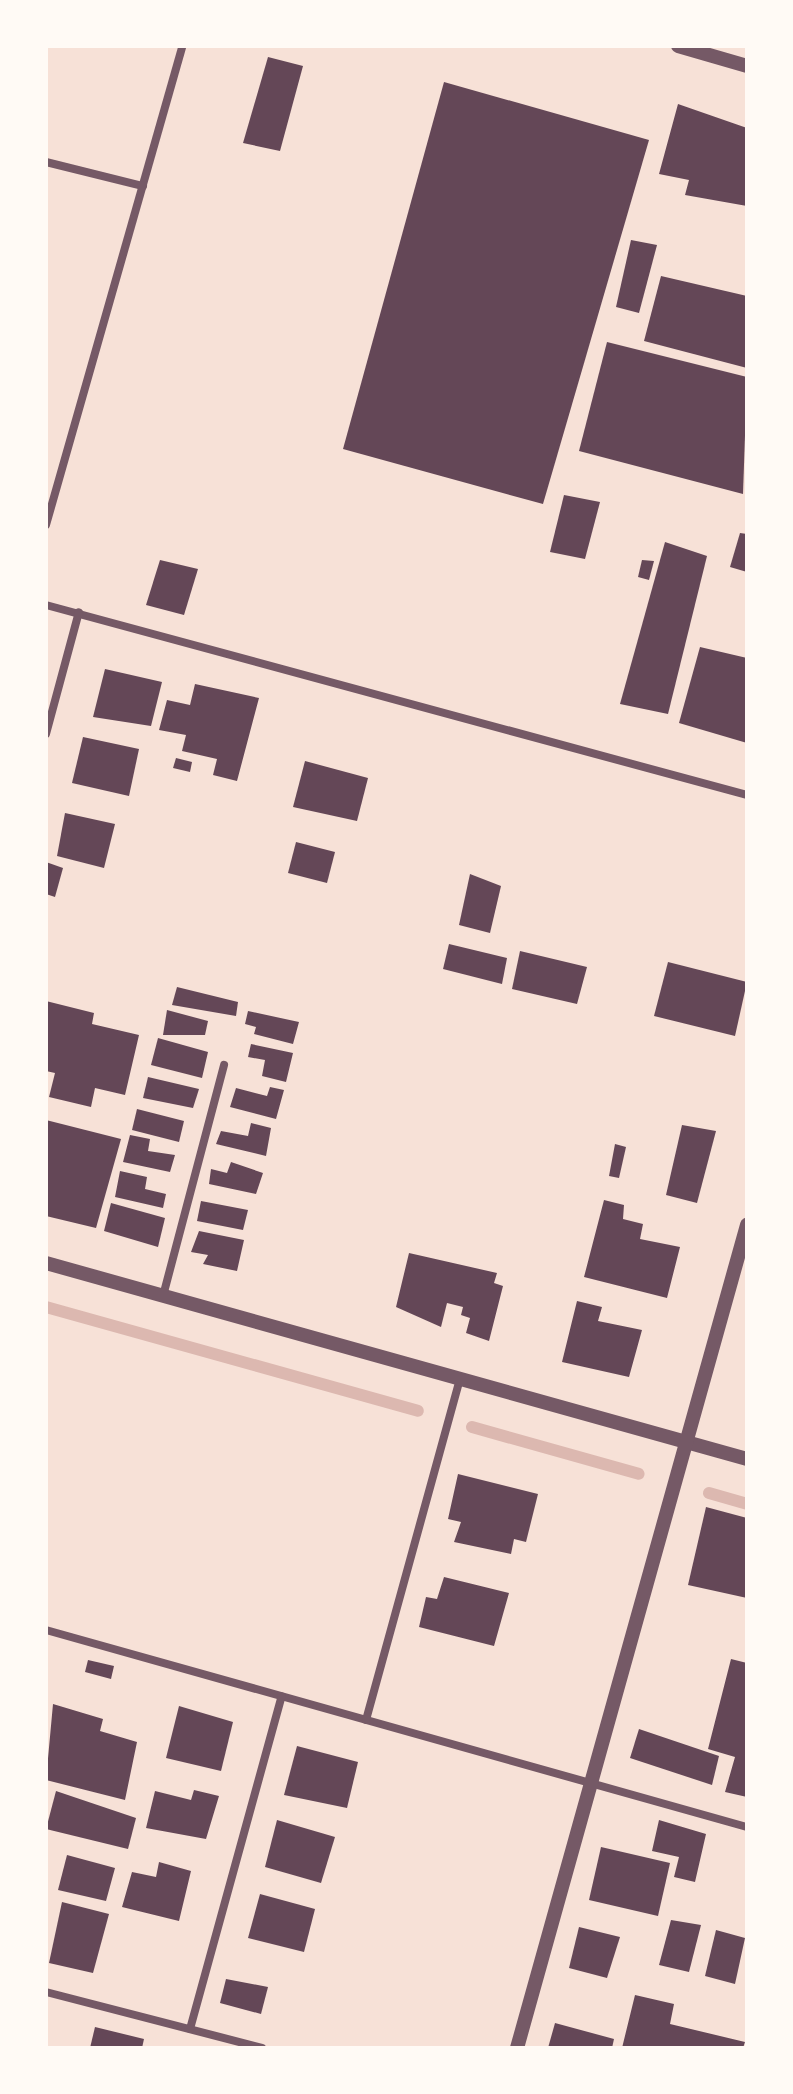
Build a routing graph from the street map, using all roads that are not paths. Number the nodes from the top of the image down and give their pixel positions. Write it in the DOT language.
graph roads {
  1 [pos="182,46"];
  2 [pos="678,46"];
  3 [pos="747,66"];
  4 [pos="46,162"];
  5 [pos="143,186"];
  6 [pos="46,525"];
  7 [pos="46,605"];
  8 [pos="79,612"];
  9 [pos="46,734"];
  10 [pos="747,795"];
  11 [pos="224,1065"];
  12 [pos="747,1225"];
  13 [pos="46,1263"];
  14 [pos="163,1296"];
  15 [pos="460,1378"];
  16 [pos="685,1442"];
  17 [pos="747,1459"];
  18 [pos="46,1630"];
  19 [pos="282,1696"];
  20 [pos="366,1720"];
  21 [pos="589,1783"];
  22 [pos="747,1827"];
  23 [pos="46,1992"];
  24 [pos="190,2029"];
  25 [pos="262,2048"];
  26 [pos="517,2048"];
  1 -- 5 [label="street"];
  2 -- 3 [label="street"];
  4 -- 5 [label="street"];
  5 -- 6 [label="street"];
  7 -- 8 [label="street"];
  8 -- 9 [label="street"];
  8 -- 10 [label="street"];
  11 -- 14 [label="street"];
  12 -- 16 [label="street"];
  13 -- 14 [label="street"];
  14 -- 15 [label="street"];
  15 -- 16 [label="street"];
  15 -- 20 [label="street"];
  16 -- 17 [label="street"];
  16 -- 21 [label="street"];
  18 -- 19 [label="street"];
  19 -- 20 [label="street"];
  19 -- 24 [label="street"];
  20 -- 21 [label="street"];
  21 -- 22 [label="street"];
  21 -- 26 [label="street"];
  23 -- 24 [label="street"];
  24 -- 25 [label="street"];
}
